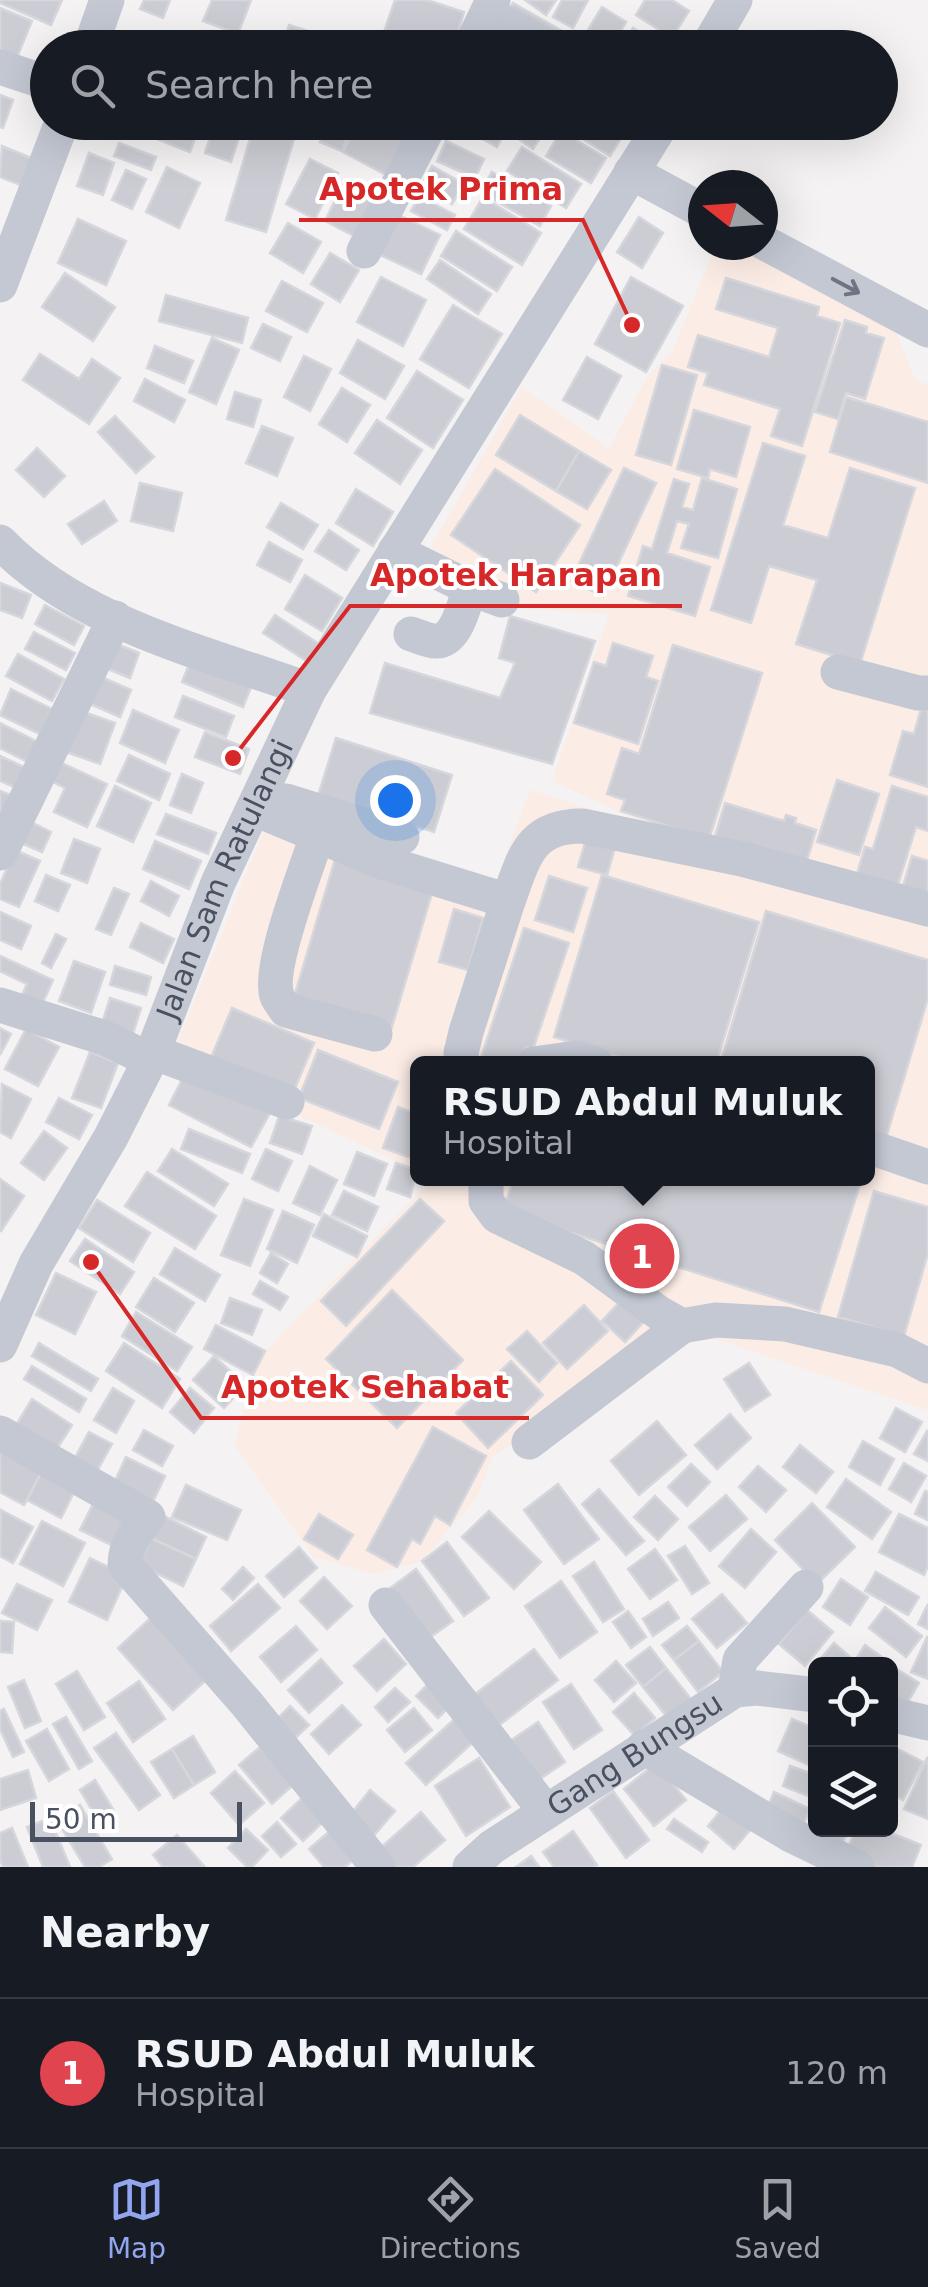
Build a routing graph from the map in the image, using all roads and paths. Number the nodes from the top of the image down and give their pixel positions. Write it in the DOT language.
graph roads {
  1 [pos="107,0"];
  2 [pos="734,0"];
  3 [pos="490,7"];
  4 [pos="96,30"];
  5 [pos="479,30"];
  6 [pos="523,30"];
  7 [pos="717,30"];
  8 [pos="0,67"];
  9 [pos="30,76"];
  10 [pos="54,140"];
  11 [pos="422,140"];
  12 [pos="651,140"];
  13 [pos="631,172"];
  14 [pos="688,202"];
  15 [pos="8,240"];
  16 [pos="778,250"];
  17 [pos="364,251"];
  18 [pos="0,285"];
  19 [pos="928,330"];
  20 [pos="0,542"];
  21 [pos="395,552"];
  22 [pos="115,618"];
  23 [pos="411,634"];
  24 [pos="838,672"];
  25 [pos="309,690"];
  26 [pos="928,693"];
  27 [pos="258,801"];
  28 [pos="317,836"];
  29 [pos="402,836"];
  30 [pos="0,854"];
  31 [pos="508,902"];
  32 [pos="928,909"];
  33 [pos="0,1004"];
  34 [pos="375,1034"];
  35 [pos="152,1056"];
  36 [pos="461,1056"];
  37 [pos="286,1102"];
  38 [pos="875,1149"];
  39 [pos="928,1167"];
  40 [pos="486,1186"];
  41 [pos="682,1326"];
  42 [pos="0,1345"];
  43 [pos="928,1366"];
  44 [pos="0,1433"];
  45 [pos="529,1442"];
  46 [pos="806,1587"];
  47 [pos="386,1605"];
  48 [pos="735,1690"];
  49 [pos="808,1694"];
  50 [pos="898,1716"];
  51 [pos="928,1723"];
  52 [pos="644,1747"];
  53 [pos="546,1812"];
  54 [pos="378,1867"];
  55 [pos="470,1867"];
  56 [pos="857,1867"];
  1 -- 4 [label="street"];
  2 -- 7 [label="street"];
  3 -- 5 [label="street"];
  3 -- 6 [label="street"];
  8 -- 9 [label="street"];
  10 -- 15 [label="street"];
  11 -- 17 [label="street"];
  12 -- 13 [label="street, Jalan Sam Ratulangi"];
  13 -- 14 [label="street"];
  13 -- 21 [label="street, Jalan Sam Ratulangi"];
  15 -- 18 [label="street"];
  16 -- 19 [label="street, one-way"];
  20 -- 22 [label="street"];
  21 -- 23 [label="street"];
  21 -- 25 [label="street, Jalan Sam Ratulangi"];
  22 -- 25 [label="street"];
  22 -- 30 [label="street"];
  24 -- 26 [label="street"];
  25 -- 27 [label="street, Jalan Sam Ratulangi"];
  27 -- 28 [label="street"];
  27 -- 29 [label="street"];
  27 -- 35 [label="street, Jalan Sam Ratulangi"];
  28 -- 31 [label="street"];
  28 -- 34 [label="street"];
  31 -- 32 [label="street"];
  31 -- 36 [label="street"];
  33 -- 35 [label="street"];
  35 -- 37 [label="street"];
  35 -- 42 [label="street, Jalan Sam Ratulangi"];
  38 -- 39 [label="street"];
  40 -- 41 [label="street"];
  41 -- 43 [label="street"];
  41 -- 45 [label="street"];
  44 -- 54 [label="street"];
  46 -- 48 [label="street"];
  47 -- 53 [label="street"];
  48 -- 49 [label="street, Gang Bungsu"];
  48 -- 52 [label="street, Gang Bungsu"];
  50 -- 51 [label="street"];
  52 -- 53 [label="street, Gang Bungsu"];
  52 -- 56 [label="street"];
  53 -- 55 [label="street, Gang Bungsu"];
}
